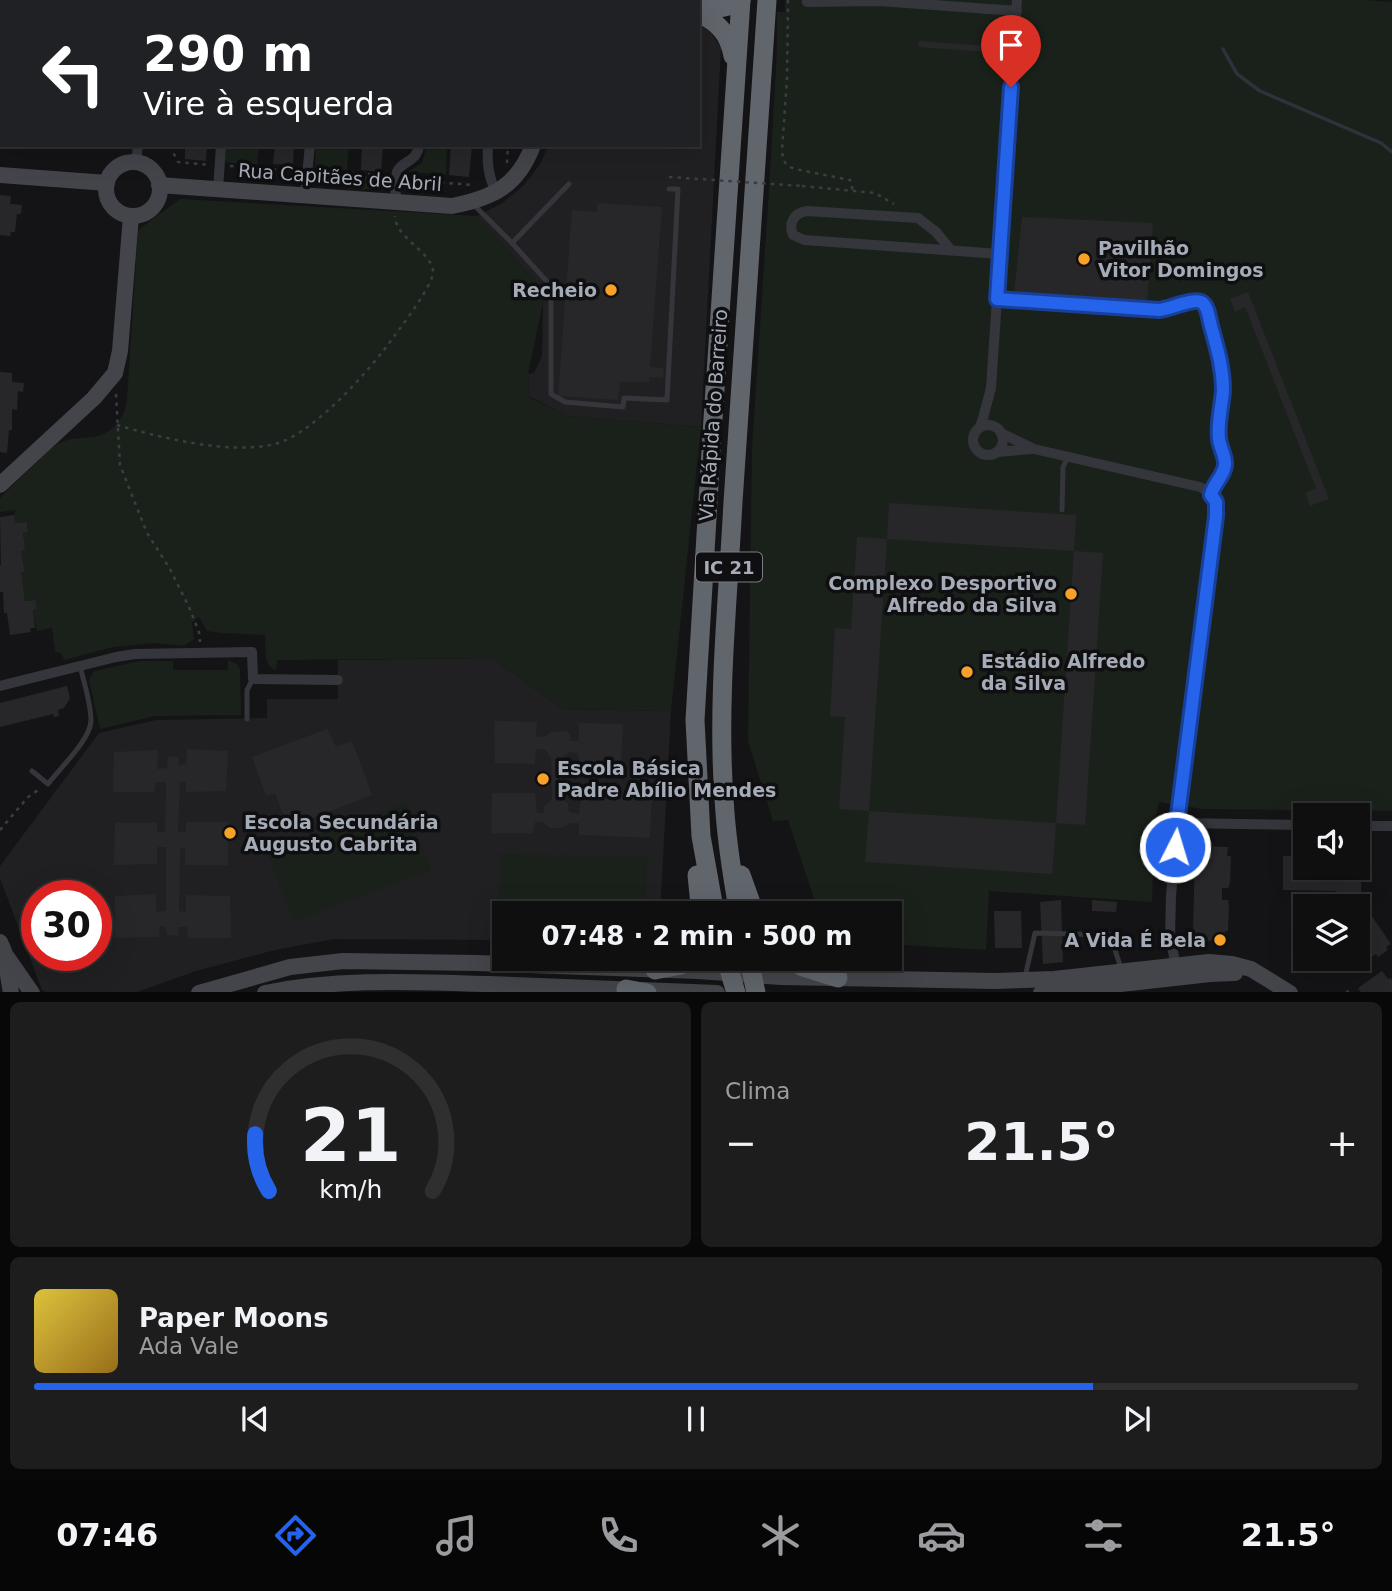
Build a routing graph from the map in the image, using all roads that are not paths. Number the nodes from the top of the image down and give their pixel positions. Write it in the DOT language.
graph roads {
  1 [pos="741,0"];
  2 [pos="767,0"];
  3 [pos="807,2"];
  4 [pos="1017,6"];
  5 [pos="700,11"];
  6 [pos="700,12"];
  7 [pos="736,69"];
  8 [pos="138,147"];
  9 [pos="221,147"];
  10 [pos="310,147"];
  11 [pos="419,147"];
  12 [pos="488,147"];
  13 [pos="532,147"];
  14 [pos="136,163"];
  15 [pos="0,175"];
  16 [pos="107,183"];
  17 [pos="569,184"];
  18 [pos="159,185"];
  19 [pos="493,186"];
  20 [pos="669,189"];
  21 [pos="218,190"];
  22 [pos="305,196"];
  23 [pos="396,202"];
  24 [pos="470,202"];
  25 [pos="131,216"];
  26 [pos="512,243"];
  27 [pos="951,250"];
  28 [pos="1000,254"];
  29 [pos="997,299"];
  30 [pos="991,388"];
  31 [pos="980,427"];
  32 [pos="1000,431"];
  33 [pos="1034,449"];
  34 [pos="997,452"];
  35 [pos="1068,457"];
  36 [pos="0,484"];
  37 [pos="1211,495"];
  38 [pos="1062,510"];
  39 [pos="80,666"];
  40 [pos="253,679"];
  41 [pos="338,680"];
  42 [pos="0,686"];
  43 [pos="247,719"];
  44 [pos="32,771"];
  45 [pos="1177,823"];
  46 [pos="1293,825"];
  47 [pos="1370,826"];
  48 [pos="1392,826"];
  49 [pos="701,836"];
  50 [pos="727,839"];
  51 [pos="699,901"];
  52 [pos="713,901"];
  53 [pos="737,901"];
  54 [pos="750,901"];
  55 [pos="2,946"];
  56 [pos="488,963"];
  57 [pos="492,963"];
  58 [pos="670,971"];
  59 [pos="816,971"];
  60 [pos="1123,971"];
  61 [pos="1177,971"];
  62 [pos="731,975"];
  63 [pos="753,976"];
  64 [pos="838,978"];
  65 [pos="1024,980"];
  66 [pos="1110,985"];
  67 [pos="487,988"];
  68 [pos="626,989"];
  69 [pos="11,992"];
  70 [pos="32,992"];
  71 [pos="199,992"];
  72 [pos="265,992"];
  73 [pos="647,992"];
  74 [pos="717,992"];
  75 [pos="1041,992"];
  76 [pos="1290,992"];
  1 -- 5 [label="highway"];
  1 -- 7 [label="highway, Via Rápida do Barreiro / IC 21"];
  2 -- 50 [label="highway, Via Rápida do Barreiro / IC 21"];
  3 -- 4 [label="street"];
  4 -- 28 [label="street"];
  6 -- 7 [label="highway"];
  7 -- 49 [label="highway, Via Rápida do Barreiro / IC 21"];
  8 -- 14 [label="street"];
  9 -- 21 [label="street"];
  10 -- 22 [label="street"];
  11 -- 23 [label="street"];
  12 -- 19 [label="street"];
  13 -- 19 [label="main road, Rua Capitães de Abril"];
  14 -- 16 [label="main road"];
  14 -- 18 [label="main road"];
  15 -- 16 [label="main road"];
  16 -- 25 [label="main road"];
  17 -- 26 [label="lane"];
  18 -- 21 [label="main road, Rua Capitães de Abril"];
  18 -- 25 [label="main road"];
  19 -- 24 [label="main road, Rua Capitães de Abril"];
  20 -- 26 [label="lane"];
  21 -- 22 [label="main road, Rua Capitães de Abril"];
  22 -- 23 [label="main road, Rua Capitães de Abril"];
  23 -- 24 [label="main road, Rua Capitães de Abril"];
  24 -- 26 [label="lane"];
  25 -- 36 [label="main road"];
  27 -- 27 [label="street"];
  27 -- 28 [label="street"];
  28 -- 29 [label="street"];
  29 -- 30 [label="street"];
  29 -- 37 [label="lane"];
  30 -- 31 [label="street"];
  30 -- 32 [label="street"];
  31 -- 32 [label="street"];
  31 -- 34 [label="street"];
  32 -- 33 [label="street"];
  32 -- 34 [label="street"];
  33 -- 34 [label="street"];
  33 -- 35 [label="street"];
  35 -- 37 [label="street"];
  35 -- 38 [label="lane"];
  37 -- 45 [label="street"];
  39 -- 40 [label="street"];
  39 -- 42 [label="street"];
  39 -- 44 [label="lane"];
  40 -- 41 [label="street"];
  40 -- 43 [label="lane"];
  45 -- 46 [label="street"];
  45 -- 61 [label="street"];
  47 -- 48 [label="street"];
  49 -- 51 [label="highway"];
  49 -- 52 [label="highway, Via Rápida do Barreiro / IC 21"];
  50 -- 53 [label="highway, Via Rápida do Barreiro / IC 21"];
  50 -- 54 [label="highway"];
  55 -- 69 [label="main road"];
  55 -- 70 [label="main road"];
  56 -- 57 [label="main road"];
  56 -- 67 [label="lane"];
  56 -- 71 [label="main road"];
  58 -- 62 [label="main road"];
  59 -- 64 [label="highway"];
  60 -- 61 [label="main road"];
  60 -- 65 [label="main road"];
  60 -- 65 [label="lane"];
  60 -- 66 [label="lane"];
  61 -- 66 [label="main road"];
  61 -- 76 [label="main road"];
  62 -- 63 [label="main road"];
  63 -- 64 [label="main road"];
  64 -- 65 [label="main road"];
  66 -- 75 [label="main road"];
  67 -- 68 [label="main road"];
  67 -- 72 [label="main road"];
  68 -- 73 [label="highway"];
  68 -- 74 [label="main road"];
}
